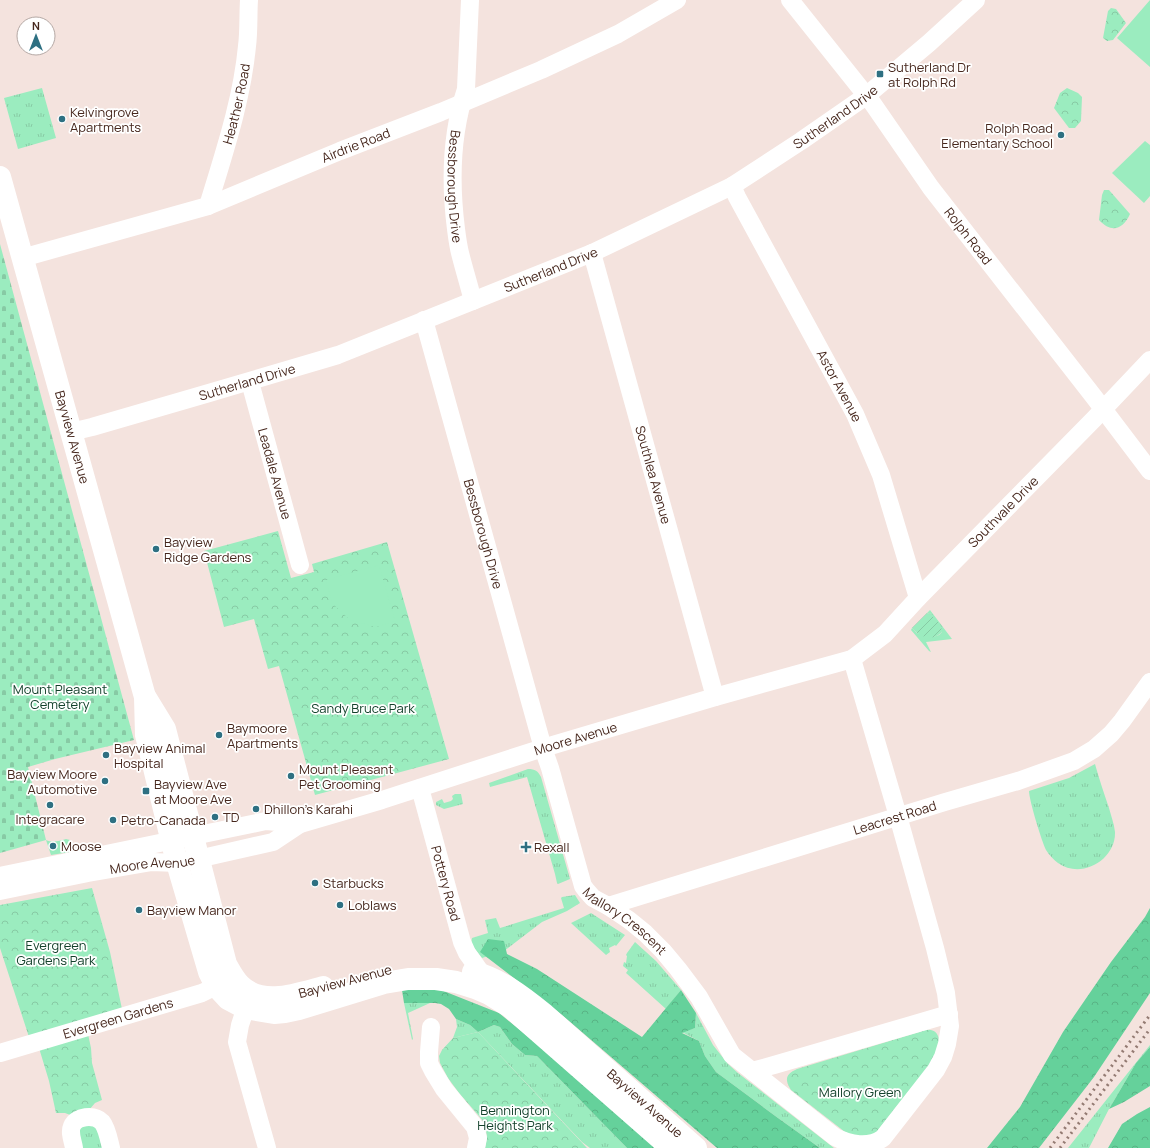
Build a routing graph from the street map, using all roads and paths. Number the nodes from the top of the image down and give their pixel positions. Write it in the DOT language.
graph roads {
  1 [pos="249,0"];
  2 [pos="470,0"];
  3 [pos="677,0"];
  4 [pos="790,0"];
  5 [pos="976,0"];
  6 [pos="866,96"];
  7 [pos="461,102"];
  8 [pos="0,177"];
  9 [pos="732,186"];
  10 [pos="208,206"];
  11 [pos="592,253"];
  12 [pos="22,258"];
  13 [pos="473,301"];
  14 [pos="424,320"];
  15 [pos="1150,360"];
  16 [pos="250,382"];
  17 [pos="1103,409"];
  18 [pos="71,432"];
  19 [pos="1150,471"];
  20 [pos="300,565"];
  21 [pos="918,598"];
  22 [pos="852,659"];
  23 [pos="1150,682"];
  24 [pos="145,697"];
  25 [pos="715,697"];
  26 [pos="543,748"];
  27 [pos="420,788"];
  28 [pos="898,816"];
  29 [pos="300,824"];
  30 [pos="193,836"];
  31 [pos="172,841"];
  32 [pos="199,859"];
  33 [pos="177,863"];
  34 [pos="73,869"];
  35 [pos="0,876"];
  36 [pos="0,891"];
  37 [pos="608,906"];
  38 [pos="482,974"];
  39 [pos="224,981"];
  40 [pos="248,1000"];
  41 [pos="948,1014"];
  42 [pos="431,1027"];
  43 [pos="0,1053"];
  44 [pos="752,1071"];
  45 [pos="74,1148"];
  46 [pos="111,1148"];
  47 [pos="267,1148"];
  48 [pos="476,1148"];
  49 [pos="671,1148"];
  50 [pos="696,1148"];
  1 -- 10 [label="street, Heather Road"];
  2 -- 7 [label="street, Bessborough Drive"];
  3 -- 7 [label="street, Airdrie Road"];
  4 -- 6 [label="street, Rolph Road"];
  5 -- 6 [label="street, Sutherland Drive"];
  6 -- 9 [label="street, Sutherland Drive"];
  6 -- 17 [label="street, Rolph Road"];
  7 -- 10 [label="street, Airdrie Road"];
  7 -- 13 [label="street, Bessborough Drive"];
  8 -- 12 [label="main road, Bayview Avenue"];
  9 -- 11 [label="street, Sutherland Drive"];
  9 -- 21 [label="street, Astor Avenue"];
  10 -- 12 [label="street, Airdrie Road"];
  11 -- 13 [label="street, Sutherland Drive"];
  11 -- 25 [label="street, Southlea Avenue"];
  12 -- 18 [label="main road, Bayview Avenue"];
  13 -- 14 [label="street, Sutherland Drive"];
  14 -- 16 [label="street, Sutherland Drive"];
  14 -- 26 [label="street, Bessborough Drive"];
  15 -- 17 [label="street, Southvale Drive"];
  16 -- 18 [label="street, Sutherland Drive"];
  16 -- 20 [label="street, Leadale Avenue"];
  17 -- 19 [label="street, Rolph Road"];
  17 -- 21 [label="street, Southvale Drive"];
  18 -- 24 [label="main road, Bayview Avenue"];
  21 -- 22 [label="street, Southvale Drive"];
  22 -- 25 [label="street, Moore Avenue"];
  22 -- 28 [label="street, Mallory Crescent"];
  23 -- 28 [label="street, Leacrest Road"];
  24 -- 30 [label="main road, Bayview Avenue"];
  24 -- 31 [label="main road, Bayview Avenue"];
  25 -- 26 [label="street, Moore Avenue"];
  26 -- 27 [label="street, Moore Avenue"];
  26 -- 37 [label="street, Mallory Crescent"];
  27 -- 29 [label="street, Moore Avenue"];
  27 -- 38 [label="street, Pottery Road"];
  28 -- 37 [label="street, Leacrest Road"];
  28 -- 41 [label="street, Mallory Crescent"];
  29 -- 30 [label="street, Moore Avenue"];
  29 -- 32 [label="street, Moore Avenue"];
  30 -- 31 [label="street, Moore Avenue"];
  30 -- 32 [label="main road, Bayview Avenue"];
  31 -- 33 [label="main road, Bayview Avenue"];
  31 -- 34 [label="street, Moore Avenue"];
  32 -- 33 [label="street, Moore Avenue"];
  32 -- 39 [label="main road, Bayview Avenue"];
  33 -- 34 [label="street, Moore Avenue"];
  33 -- 39 [label="main road, Bayview Avenue"];
  34 -- 35 [label="street, Moore Avenue"];
  34 -- 36 [label="street, Moore Avenue"];
  37 -- 44 [label="street, Mallory Crescent"];
  38 -- 40 [label="main road, Bayview Avenue"];
  38 -- 50 [label="main road, Bayview Avenue"];
  39 -- 40 [label="main road, Bayview Avenue"];
  39 -- 43 [label="street, Evergreen Gardens"];
  40 -- 47 [label="street"];
  40 -- 49 [label="main road, Bayview Avenue"];
  41 -- 44 [label="street"];
  41 -- 44 [label="street, Mallory Crescent"];
  42 -- 48 [label="street"];
  45 -- 46 [label="street"];
}
